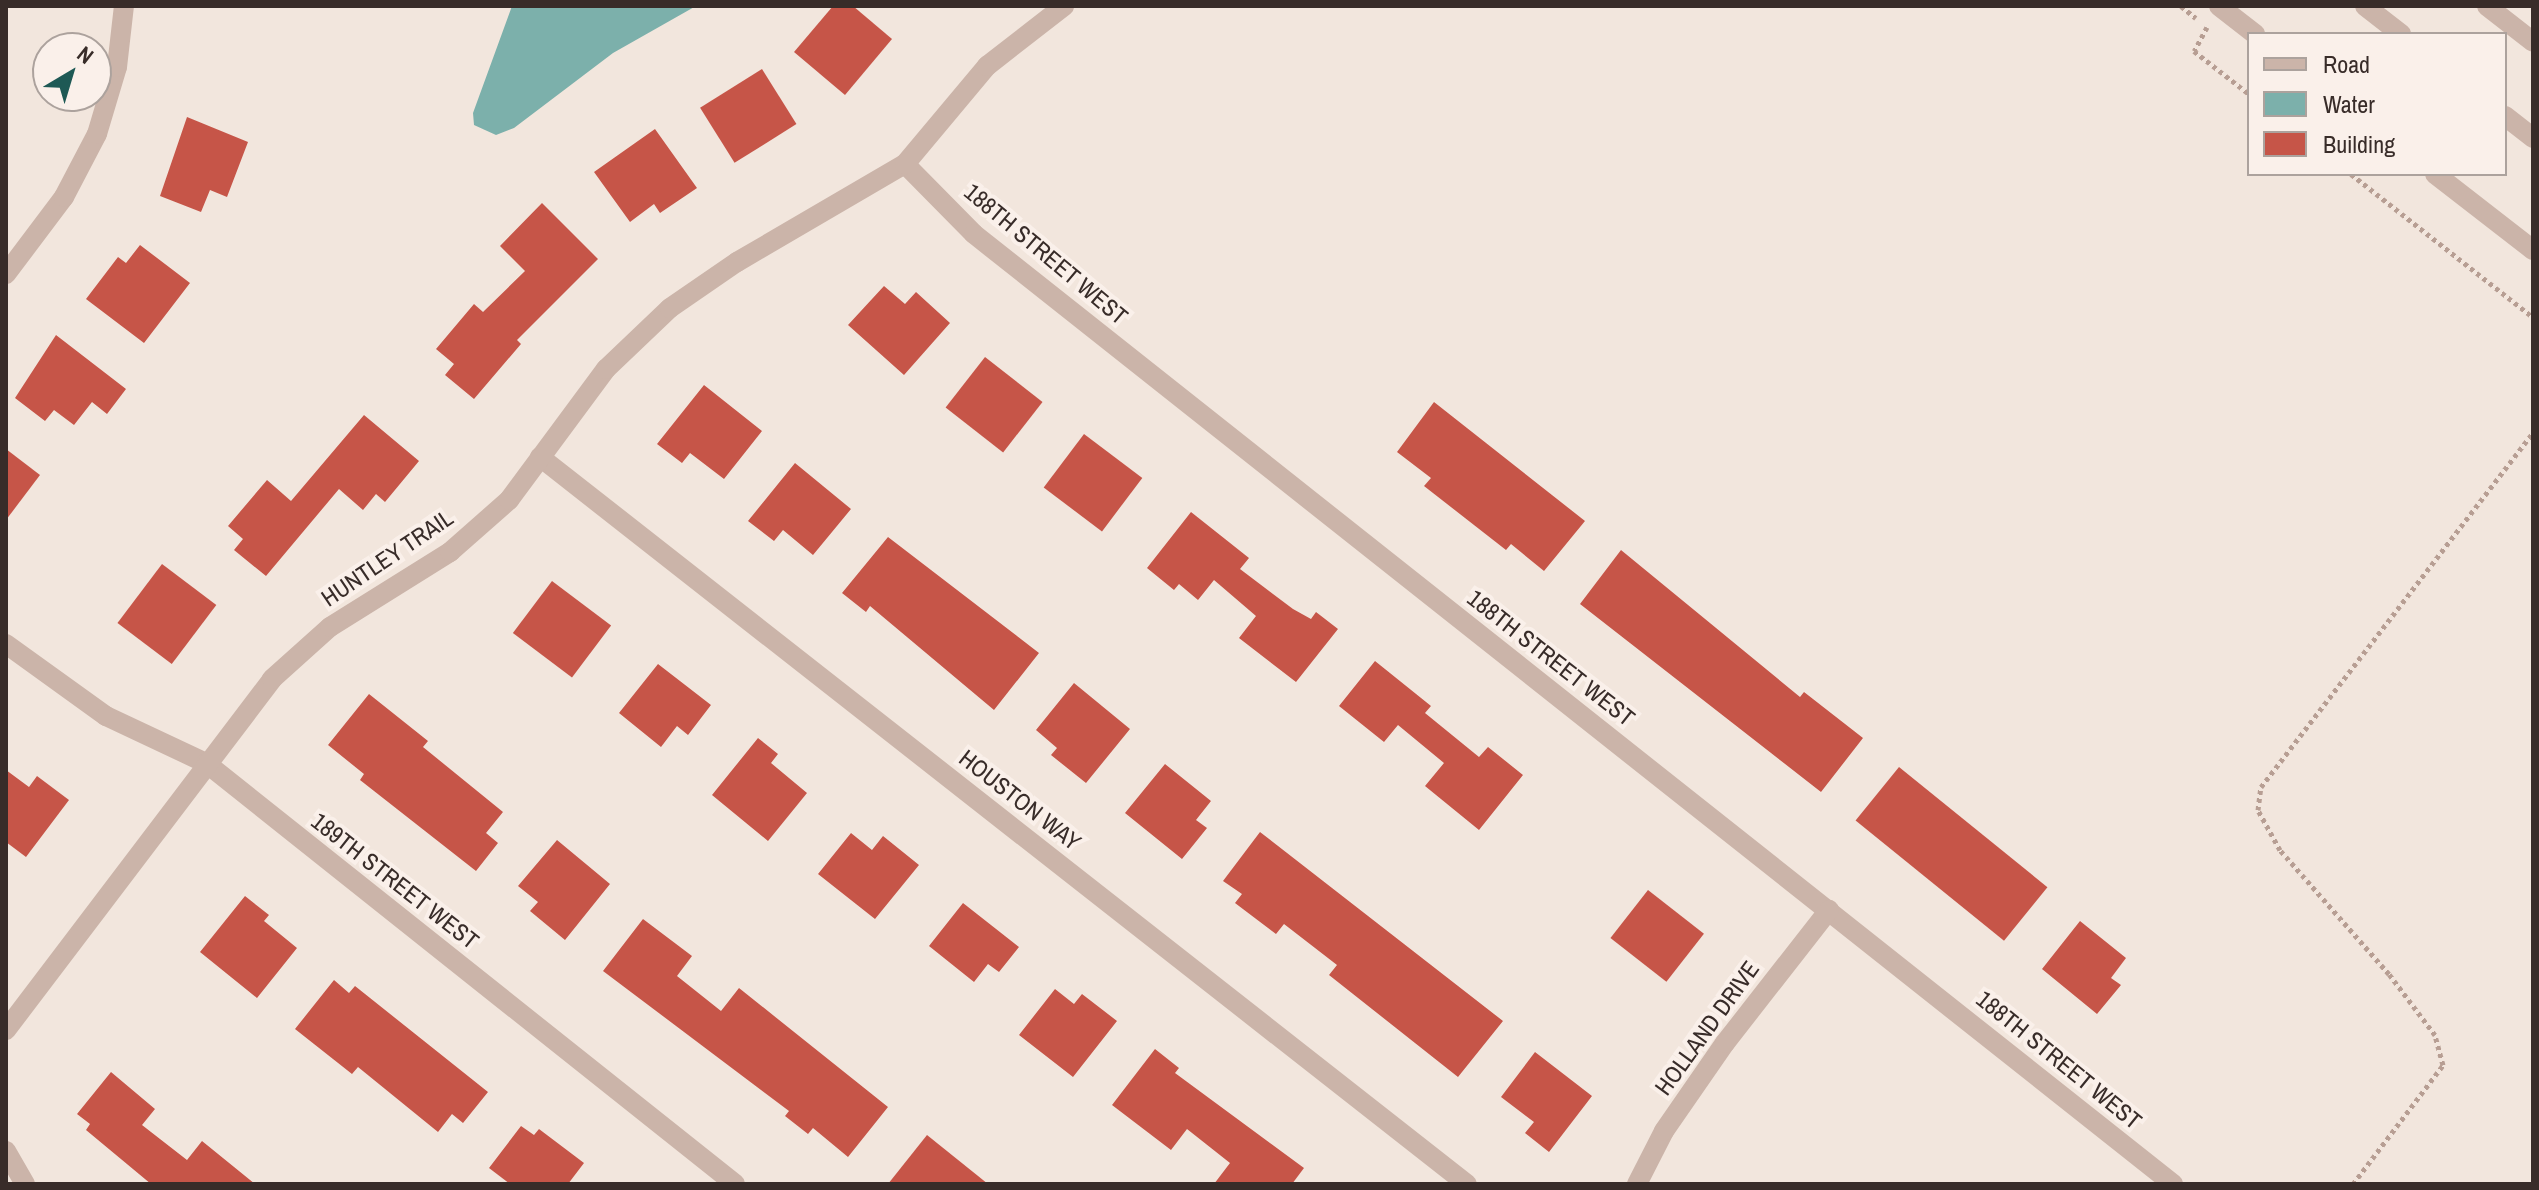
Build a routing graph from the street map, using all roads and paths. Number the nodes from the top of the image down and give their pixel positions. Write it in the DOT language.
graph roads {
  1 [pos="124,6"];
  2 [pos="1064,6"];
  3 [pos="2181,6"];
  4 [pos="2219,6"];
  5 [pos="2365,6"];
  6 [pos="2487,6"];
  7 [pos="2252,32"];
  8 [pos="2398,32"];
  9 [pos="2533,42"];
  10 [pos="2247,92"];
  11 [pos="2507,118"];
  12 [pos="2533,138"];
  13 [pos="905,164"];
  14 [pos="2354,176"];
  15 [pos="2438,176"];
  16 [pos="2533,250"];
  17 [pos="6,274"];
  18 [pos="2533,317"];
  19 [pos="2533,433"];
  20 [pos="540,457"];
  21 [pos="6,644"];
  22 [pos="206,763"];
  23 [pos="1829,910"];
  24 [pos="6,1030"];
  25 [pos="6,1151"];
  26 [pos="25,1184"];
  27 [pos="735,1184"];
  28 [pos="1467,1184"];
  29 [pos="1637,1184"];
  30 [pos="2173,1184"];
  31 [pos="2353,1184"];
  1 -- 17 [label="street"];
  2 -- 13 [label="street, HUNTLEY TRAIL"];
  3 -- 10 [label="path"];
  4 -- 7 [label="street"];
  5 -- 8 [label="street"];
  6 -- 9 [label="street"];
  11 -- 12 [label="street"];
  13 -- 20 [label="street, HUNTLEY TRAIL"];
  13 -- 23 [label="street, 188TH STREET WEST"];
  14 -- 18 [label="path"];
  15 -- 16 [label="street"];
  19 -- 31 [label="path"];
  20 -- 22 [label="street, HUNTLEY TRAIL"];
  20 -- 28 [label="street, HOUSTON WAY"];
  21 -- 22 [label="street, 189TH STREET WEST"];
  22 -- 24 [label="street, HUNTLEY TRAIL"];
  22 -- 27 [label="street, 189TH STREET WEST"];
  23 -- 29 [label="street, HOLLAND DRIVE"];
  23 -- 30 [label="street, 188TH STREET WEST"];
  25 -- 26 [label="street"];
}
